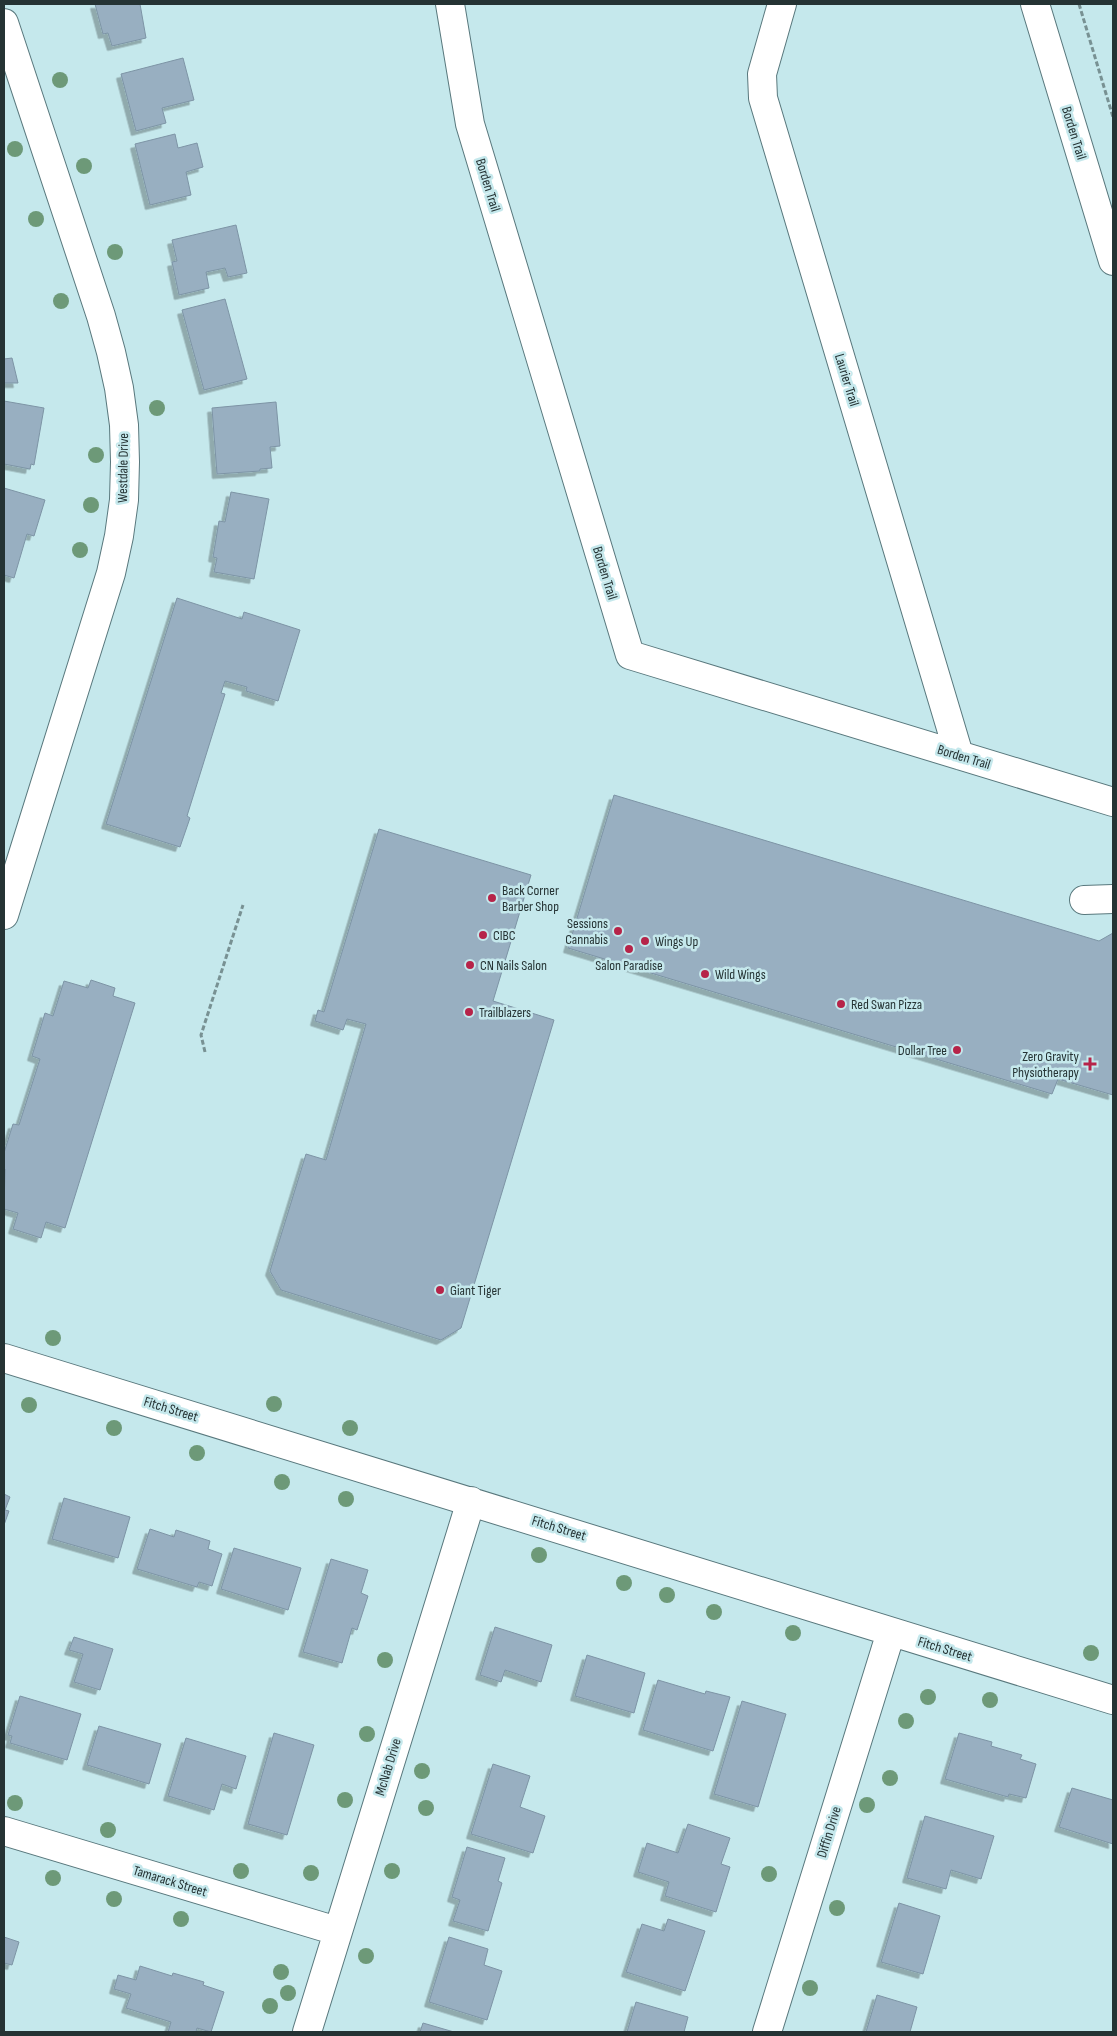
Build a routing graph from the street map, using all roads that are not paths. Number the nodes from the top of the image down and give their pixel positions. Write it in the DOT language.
graph roads {
  1 [pos="450,4"];
  2 [pos="782,4"];
  3 [pos="1035,4"];
  4 [pos="5,31"];
  5 [pos="1113,262"];
  6 [pos="959,755"];
  7 [pos="1113,802"];
  8 [pos="1113,899"];
  9 [pos="1084,900"];
  10 [pos="4,915"];
  11 [pos="4,1358"];
  12 [pos="471,1501"];
  13 [pos="891,1632"];
  14 [pos="1113,1700"];
  15 [pos="4,1831"];
  16 [pos="337,1932"];
  17 [pos="307,2032"];
  18 [pos="767,2032"];
  1 -- 6 [label="street, Borden Trail"];
  2 -- 6 [label="street, Laurier Trail"];
  3 -- 5 [label="street, Borden Trail"];
  4 -- 10 [label="street, Westdale Drive"];
  6 -- 7 [label="street, Borden Trail"];
  8 -- 9 [label="street"];
  11 -- 12 [label="street, Fitch Street"];
  12 -- 13 [label="street, Fitch Street"];
  12 -- 16 [label="street, McNab Drive"];
  13 -- 14 [label="street, Fitch Street"];
  13 -- 18 [label="street, Diffin Drive"];
  15 -- 16 [label="street, Tamarack Street"];
  16 -- 17 [label="street, McNab Drive"];
}
